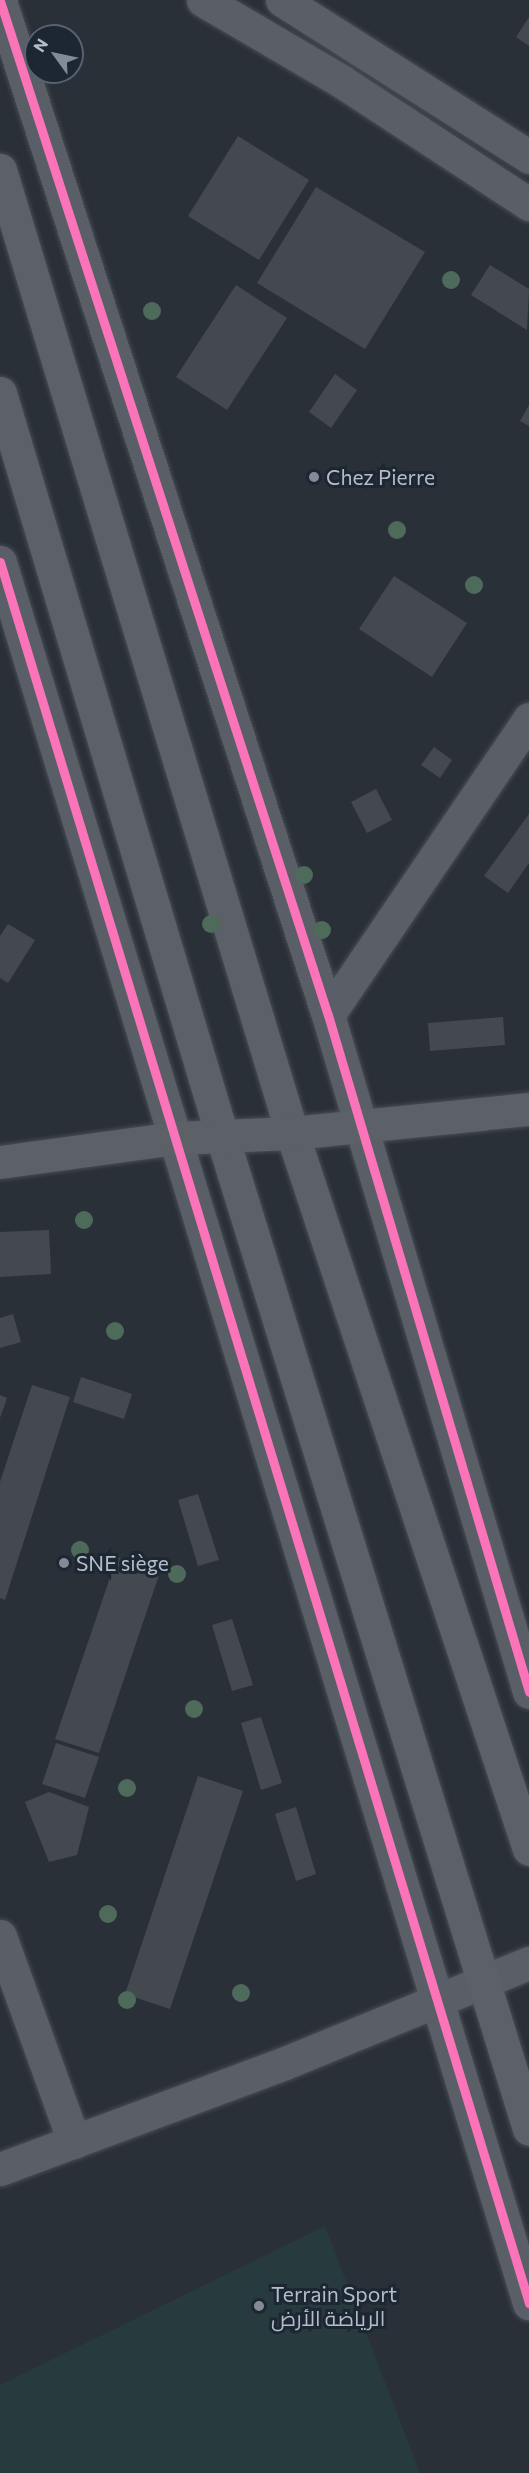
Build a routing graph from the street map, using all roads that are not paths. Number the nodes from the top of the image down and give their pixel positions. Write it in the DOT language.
graph roads {
  1 [pos="203,0"];
  2 [pos="282,0"];
  3 [pos="0,1"];
  4 [pos="529,157"];
  5 [pos="0,170"];
  6 [pos="529,204"];
  7 [pos="0,393"];
  8 [pos="0,562"];
  9 [pos="529,719"];
  10 [pos="328,1015"];
  11 [pos="529,1109"];
  12 [pos="359,1126"];
  13 [pos="292,1132"];
  14 [pos="222,1136"];
  15 [pos="176,1138"];
  16 [pos="0,1162"];
  17 [pos="529,1692"];
  18 [pos="529,1849"];
  19 [pos="0,1936"];
  20 [pos="529,1963"];
  21 [pos="482,1982"];
  22 [pos="436,2003"];
  23 [pos="529,2129"];
  24 [pos="74,2142"];
  25 [pos="0,2169"];
  26 [pos="529,2303"];
  1 -- 6 [label="street"];
  2 -- 4 [label="street"];
  3 -- 10 [label="street"];
  5 -- 13 [label="main road"];
  7 -- 14 [label="main road"];
  8 -- 15 [label="street"];
  9 -- 10 [label="street"];
  10 -- 12 [label="street"];
  11 -- 12 [label="main road"];
  12 -- 13 [label="main road"];
  12 -- 17 [label="street"];
  13 -- 14 [label="main road"];
  13 -- 18 [label="main road"];
  14 -- 15 [label="main road"];
  14 -- 21 [label="main road"];
  15 -- 16 [label="main road"];
  15 -- 22 [label="street"];
  19 -- 24 [label="street"];
  20 -- 21 [label="street"];
  21 -- 22 [label="street"];
  21 -- 23 [label="main road"];
  22 -- 24 [label="street"];
  22 -- 26 [label="street"];
  24 -- 25 [label="street"];
}
